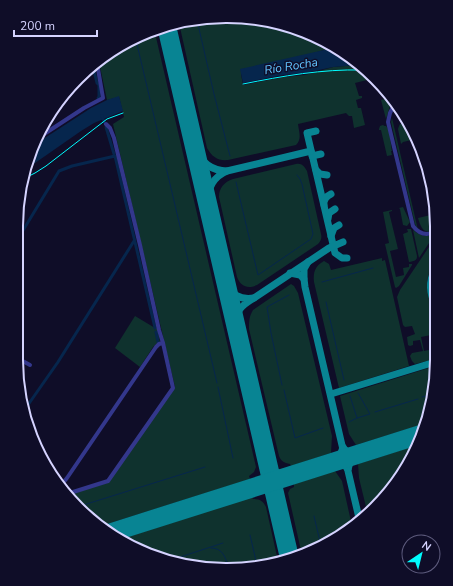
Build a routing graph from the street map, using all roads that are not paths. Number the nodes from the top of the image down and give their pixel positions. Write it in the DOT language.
graph roads {
  1 [pos="98,69"];
  2 [pos="392,108"];
  3 [pos="106,124"];
  4 [pos="46,133"];
  5 [pos="430,233"];
  6 [pos="163,343"];
  7 [pos="23,360"];
  8 [pos="30,366"];
  9 [pos="64,482"];
  10 [pos="72,492"];
  1 -- 4 [label="street"];
  2 -- 5 [label="street"];
  3 -- 6 [label="street"];
  6 -- 9 [label="street"];
  6 -- 10 [label="street"];
  7 -- 8 [label="street"];
}
